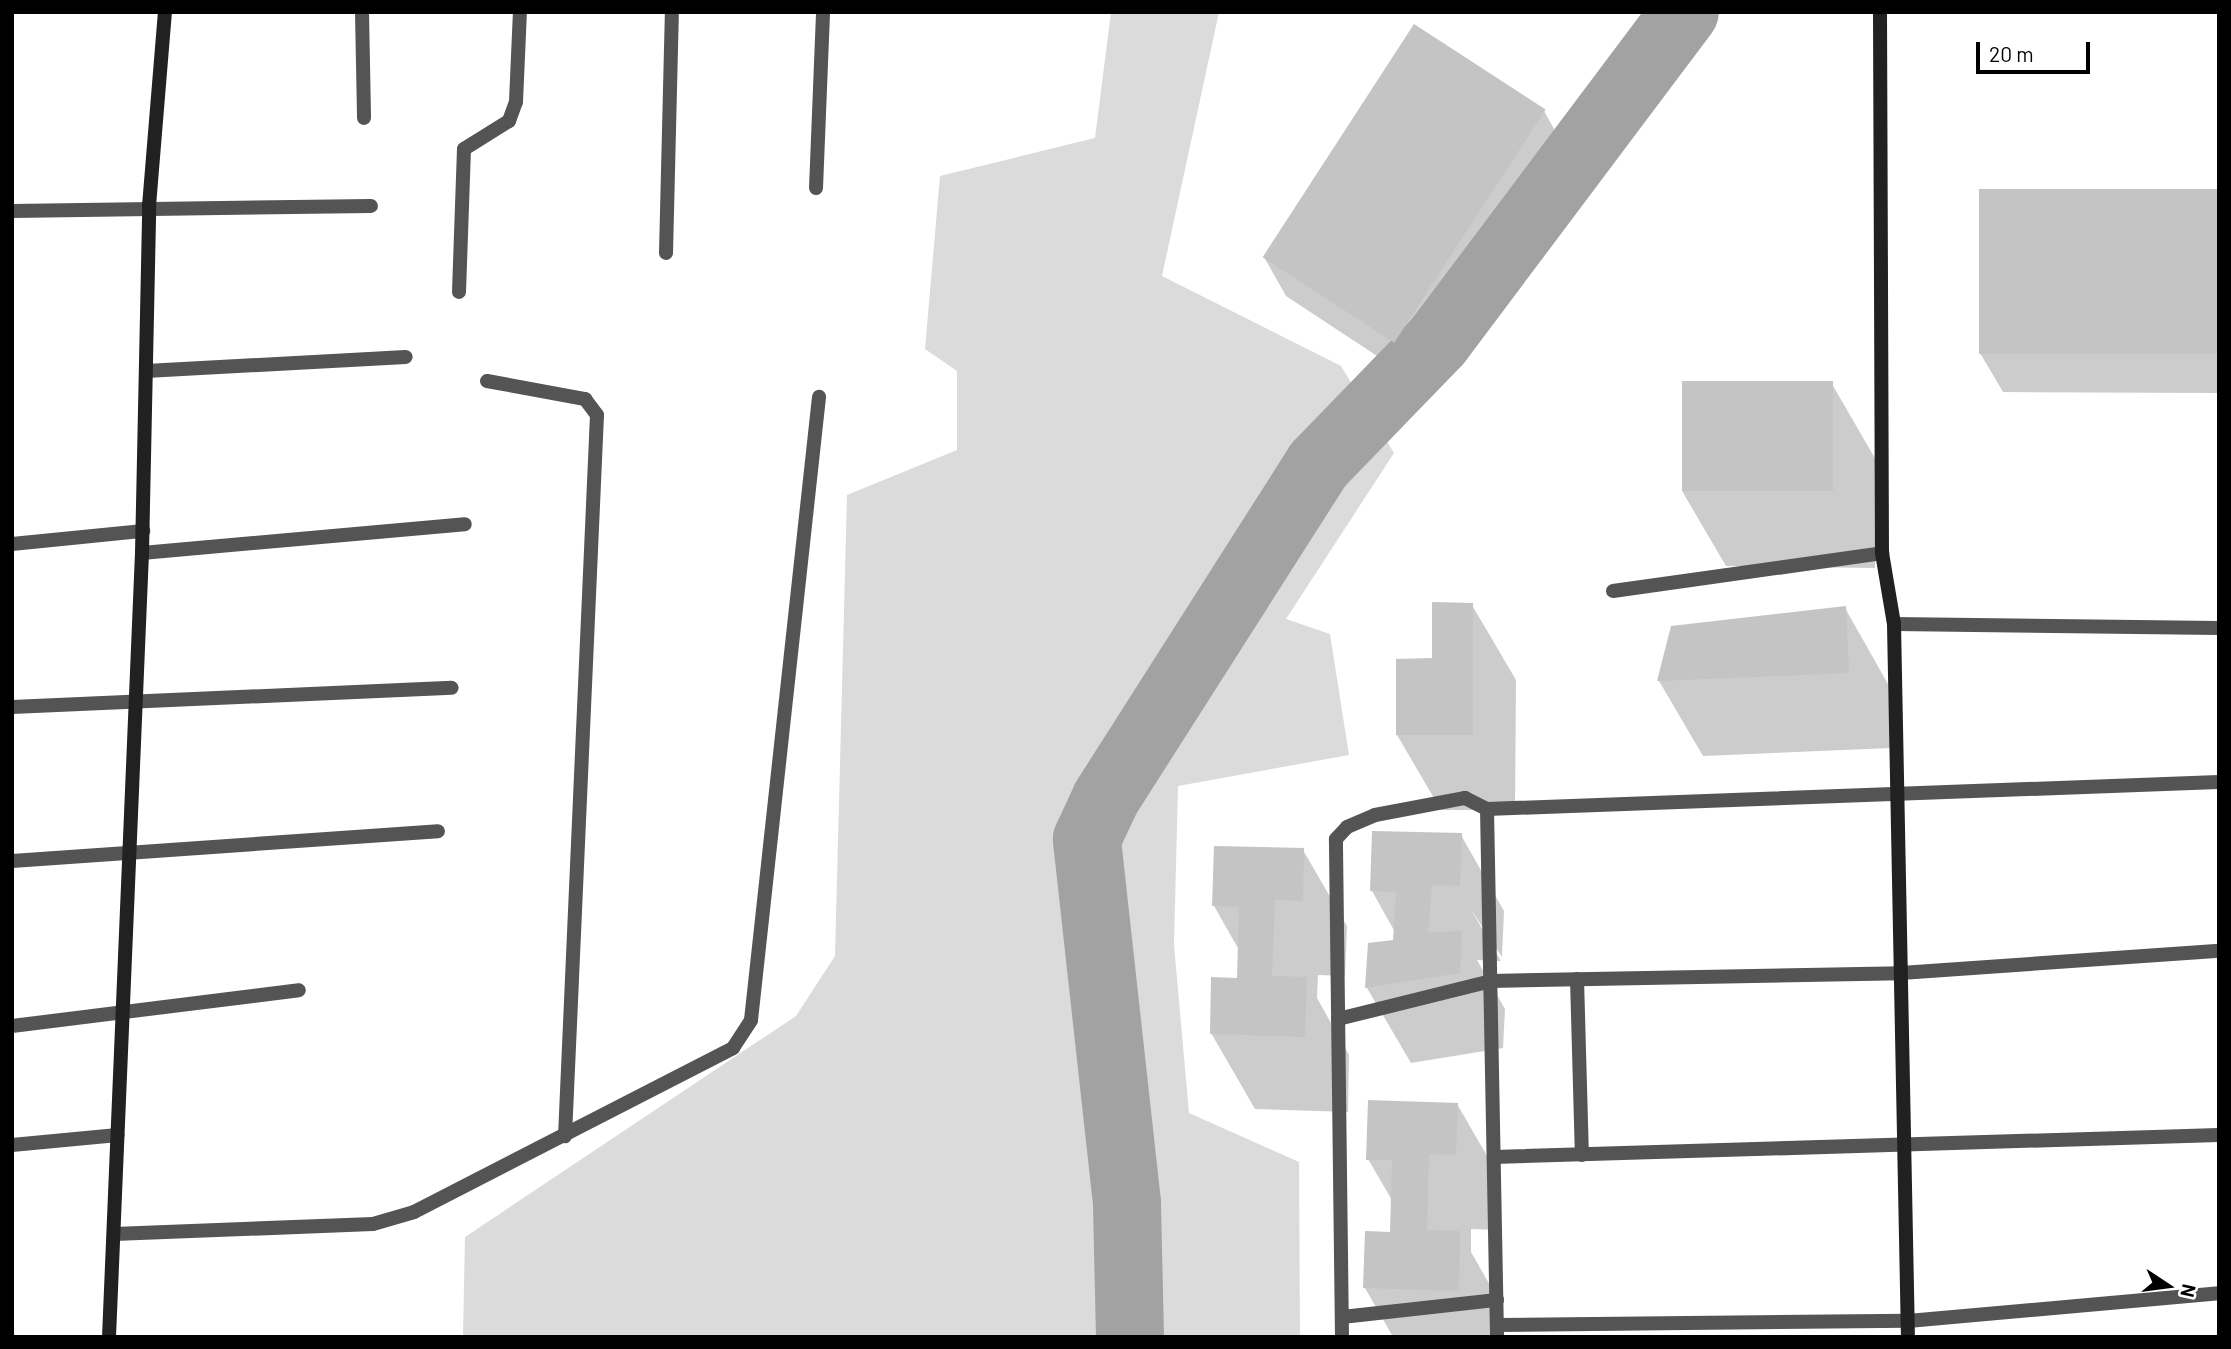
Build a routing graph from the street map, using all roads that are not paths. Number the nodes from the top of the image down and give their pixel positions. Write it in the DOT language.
graph roads {
  1 [pos="164,12"];
  2 [pos="362,12"];
  3 [pos="520,12"];
  4 [pos="672,12"];
  5 [pos="823,12"];
  6 [pos="1880,12"];
  7 [pos="364,118"];
  8 [pos="816,188"];
  9 [pos="149,206"];
  10 [pos="371,206"];
  11 [pos="12,211"];
  12 [pos="666,253"];
  13 [pos="459,292"];
  14 [pos="406,357"];
  15 [pos="146,371"];
  16 [pos="487,381"];
  17 [pos="819,397"];
  18 [pos="465,524"];
  19 [pos="143,531"];
  20 [pos="12,544"];
  21 [pos="142,553"];
  22 [pos="1882,553"];
  23 [pos="1613,591"];
  24 [pos="1894,624"];
  25 [pos="2219,628"];
  26 [pos="452,688"];
  27 [pos="136,699"];
  28 [pos="12,706"];
  29 [pos="2219,782"];
  30 [pos="1897,792"];
  31 [pos="1487,809"];
  32 [pos="438,831"];
  33 [pos="130,850"];
  34 [pos="12,861"];
  35 [pos="2219,951"];
  36 [pos="1900,973"];
  37 [pos="1577,979"];
  38 [pos="1491,981"];
  39 [pos="299,990"];
  40 [pos="123,1013"];
  41 [pos="1338,1019"];
  42 [pos="12,1026"];
  43 [pos="118,1135"];
  44 [pos="2219,1135"];
  45 [pos="565,1136"];
  46 [pos="12,1146"];
  47 [pos="1904,1146"];
  48 [pos="1581,1155"];
  49 [pos="1493,1157"];
  50 [pos="114,1234"];
  51 [pos="2219,1293"];
  52 [pos="1497,1300"];
  53 [pos="1342,1317"];
  54 [pos="1908,1321"];
  55 [pos="1497,1331"];
  56 [pos="109,1337"];
  57 [pos="1342,1337"];
  58 [pos="1908,1337"];
  1 -- 9 [label="street"];
  2 -- 7 [label="street"];
  3 -- 13 [label="street"];
  4 -- 12 [label="street"];
  5 -- 8 [label="street"];
  6 -- 22 [label="street"];
  9 -- 10 [label="street"];
  9 -- 11 [label="street"];
  9 -- 15 [label="street"];
  14 -- 15 [label="street"];
  15 -- 19 [label="street"];
  16 -- 45 [label="street"];
  17 -- 45 [label="street"];
  18 -- 21 [label="street"];
  19 -- 20 [label="street"];
  19 -- 21 [label="street"];
  21 -- 27 [label="street"];
  22 -- 23 [label="street"];
  22 -- 24 [label="street"];
  24 -- 25 [label="street"];
  24 -- 30 [label="street"];
  26 -- 27 [label="street"];
  27 -- 28 [label="street"];
  27 -- 33 [label="street"];
  29 -- 30 [label="street"];
  30 -- 31 [label="street"];
  30 -- 36 [label="street"];
  31 -- 38 [label="street"];
  31 -- 41 [label="street"];
  32 -- 33 [label="street"];
  33 -- 34 [label="street"];
  33 -- 40 [label="street"];
  35 -- 36 [label="street"];
  36 -- 37 [label="street"];
  36 -- 47 [label="street"];
  37 -- 38 [label="street"];
  37 -- 48 [label="street"];
  38 -- 41 [label="street"];
  38 -- 49 [label="street"];
  39 -- 40 [label="street"];
  40 -- 42 [label="street"];
  40 -- 43 [label="street"];
  41 -- 53 [label="street"];
  43 -- 46 [label="street"];
  43 -- 50 [label="street"];
  44 -- 47 [label="street"];
  45 -- 50 [label="street"];
  47 -- 48 [label="street"];
  47 -- 54 [label="street"];
  48 -- 49 [label="street"];
  49 -- 52 [label="street"];
  50 -- 56 [label="street"];
  51 -- 54 [label="street"];
  52 -- 53 [label="street"];
  52 -- 55 [label="street"];
  53 -- 57 [label="street"];
  54 -- 55 [label="street"];
  54 -- 58 [label="street"];
}
